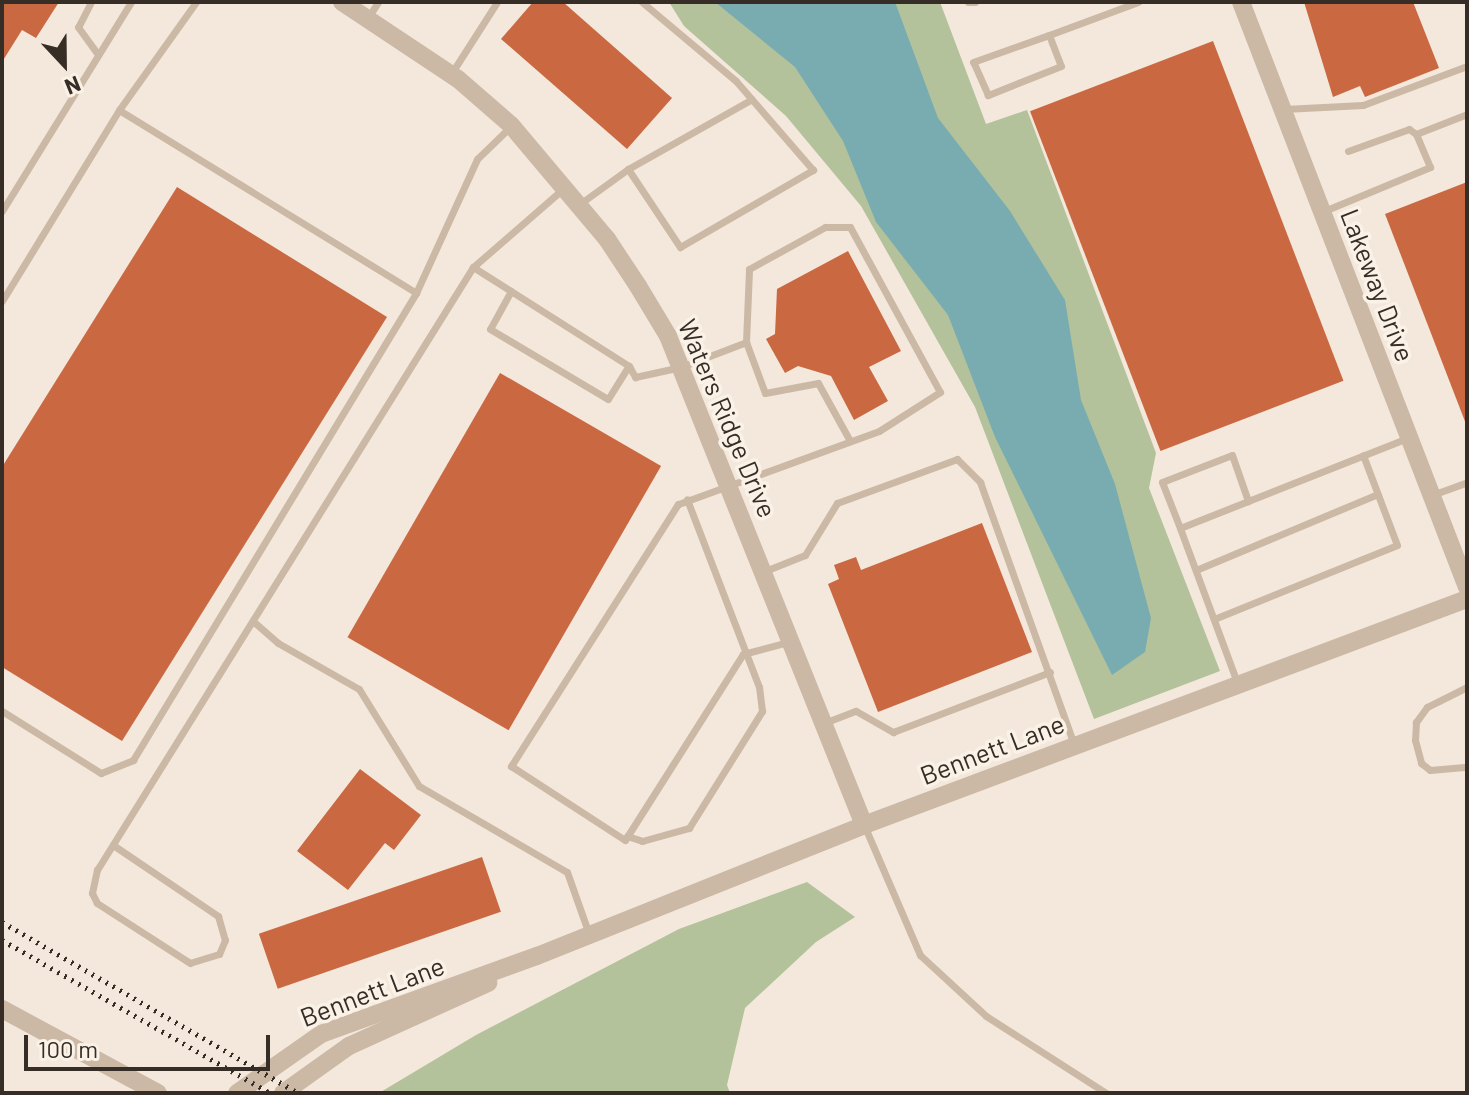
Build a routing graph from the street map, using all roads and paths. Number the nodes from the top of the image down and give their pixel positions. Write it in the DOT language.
graph roads {
  1 [pos="91,2"];
  2 [pos="131,2"];
  3 [pos="196,2"];
  4 [pos="342,2"];
  5 [pos="497,2"];
  6 [pos="642,2"];
  7 [pos="968,2"];
  8 [pos="975,2"];
  9 [pos="1138,2"];
  10 [pos="1241,2"];
  11 [pos="373,10"];
  12 [pos="1049,35"];
  13 [pos="97,53"];
  14 [pos="1467,66"];
  15 [pos="451,74"];
  16 [pos="752,99"];
  17 [pos="1282,109"];
  18 [pos="119,110"];
  19 [pos="1467,114"];
  20 [pos="511,125"];
  21 [pos="1416,134"];
  22 [pos="1348,151"];
  23 [pos="628,169"];
  24 [pos="565,187"];
  25 [pos="579,205"];
  26 [pos="2,211"];
  27 [pos="1322,212"];
  28 [pos="473,267"];
  29 [pos="511,291"];
  30 [pos="416,293"];
  31 [pos="2,301"];
  32 [pos="746,342"];
  33 [pos="629,366"];
  34 [pos="681,367"];
  35 [pos="1409,437"];
  36 [pos="850,441"];
  37 [pos="1363,455"];
  38 [pos="1467,482"];
  39 [pos="728,483"];
  40 [pos="1378,494"];
  41 [pos="1432,495"];
  42 [pos="687,499"];
  43 [pos="1248,501"];
  44 [pos="1180,528"];
  45 [pos="1196,570"];
  46 [pos="763,572"];
  47 [pos="1467,587"];
  48 [pos="1467,599"];
  49 [pos="1214,619"];
  50 [pos="255,623"];
  51 [pos="791,642"];
  52 [pos="743,654"];
  53 [pos="1050,672"];
  54 [pos="1238,685"];
  55 [pos="1467,687"];
  56 [pos="2,711"];
  57 [pos="823,724"];
  58 [pos="1075,746"];
  59 [pos="1467,767"];
  60 [pos="864,825"];
  61 [pos="627,836"];
  62 [pos="113,845"];
  63 [pos="590,935"];
  64 [pos="537,956"];
  65 [pos="2,1009"];
  66 [pos="158,1093"];
  67 [pos="237,1093"];
  68 [pos="283,1093"];
  69 [pos="1106,1093"];
  1 -- 13 [label="lane"];
  2 -- 13 [label="lane"];
  3 -- 18 [label="lane"];
  4 -- 11 [label="street, Waters Ridge Drive"];
  5 -- 15 [label="lane"];
  6 -- 16 [label="lane"];
  7 -- 8 [label="lane"];
  9 -- 12 [label="lane"];
  10 -- 17 [label="street, Lakeway Drive"];
  11 -- 15 [label="street, Waters Ridge Drive"];
  12 -- 12 [label="lane"];
  13 -- 26 [label="lane"];
  14 -- 17 [label="lane"];
  15 -- 20 [label="street, Waters Ridge Drive"];
  16 -- 23 [label="lane"];
  16 -- 23 [label="lane"];
  17 -- 27 [label="street, Lakeway Drive"];
  18 -- 30 [label="lane"];
  18 -- 31 [label="lane"];
  19 -- 21 [label="lane"];
  20 -- 24 [label="street, Waters Ridge Drive"];
  20 -- 30 [label="lane"];
  21 -- 22 [label="lane"];
  21 -- 27 [label="lane"];
  23 -- 25 [label="lane"];
  24 -- 25 [label="street, Waters Ridge Drive"];
  24 -- 28 [label="lane"];
  25 -- 34 [label="street, Waters Ridge Drive"];
  27 -- 35 [label="street, Lakeway Drive"];
  28 -- 29 [label="lane"];
  28 -- 50 [label="lane"];
  29 -- 33 [label="lane"];
  29 -- 33 [label="lane"];
  30 -- 56 [label="lane"];
  32 -- 34 [label="lane"];
  32 -- 36 [label="lane"];
  32 -- 36 [label="lane"];
  33 -- 34 [label="lane"];
  34 -- 39 [label="street, Waters Ridge Drive"];
  35 -- 37 [label="lane"];
  35 -- 41 [label="street, Lakeway Drive"];
  36 -- 39 [label="lane"];
  37 -- 40 [label="lane"];
  37 -- 43 [label="lane"];
  38 -- 41 [label="lane"];
  39 -- 42 [label="lane"];
  39 -- 46 [label="street, Waters Ridge Drive"];
  40 -- 45 [label="lane"];
  40 -- 49 [label="lane"];
  41 -- 47 [label="street, Lakeway Drive"];
  42 -- 52 [label="lane"];
  42 -- 61 [label="lane"];
  43 -- 44 [label="lane"];
  43 -- 44 [label="lane"];
  44 -- 45 [label="lane"];
  45 -- 49 [label="lane"];
  46 -- 51 [label="street, Waters Ridge Drive"];
  46 -- 53 [label="lane"];
  48 -- 54 [label="street, Bennett Lane"];
  49 -- 54 [label="lane"];
  50 -- 62 [label="lane"];
  50 -- 63 [label="lane"];
  51 -- 52 [label="lane"];
  51 -- 57 [label="street, Waters Ridge Drive"];
  52 -- 61 [label="lane"];
  52 -- 61 [label="lane"];
  53 -- 57 [label="lane"];
  53 -- 58 [label="lane"];
  54 -- 58 [label="street, Bennett Lane"];
  55 -- 59 [label="lane"];
  57 -- 60 [label="street, Waters Ridge Drive"];
  58 -- 60 [label="street, Bennett Lane"];
  60 -- 63 [label="street, Bennett Lane"];
  60 -- 69 [label="lane"];
  62 -- 62 [label="lane"];
  63 -- 64 [label="street, Bennett Lane"];
  64 -- 67 [label="street, Bennett Lane"];
  64 -- 68 [label="street, Bennett Lane"];
  65 -- 66 [label="street"];
}
